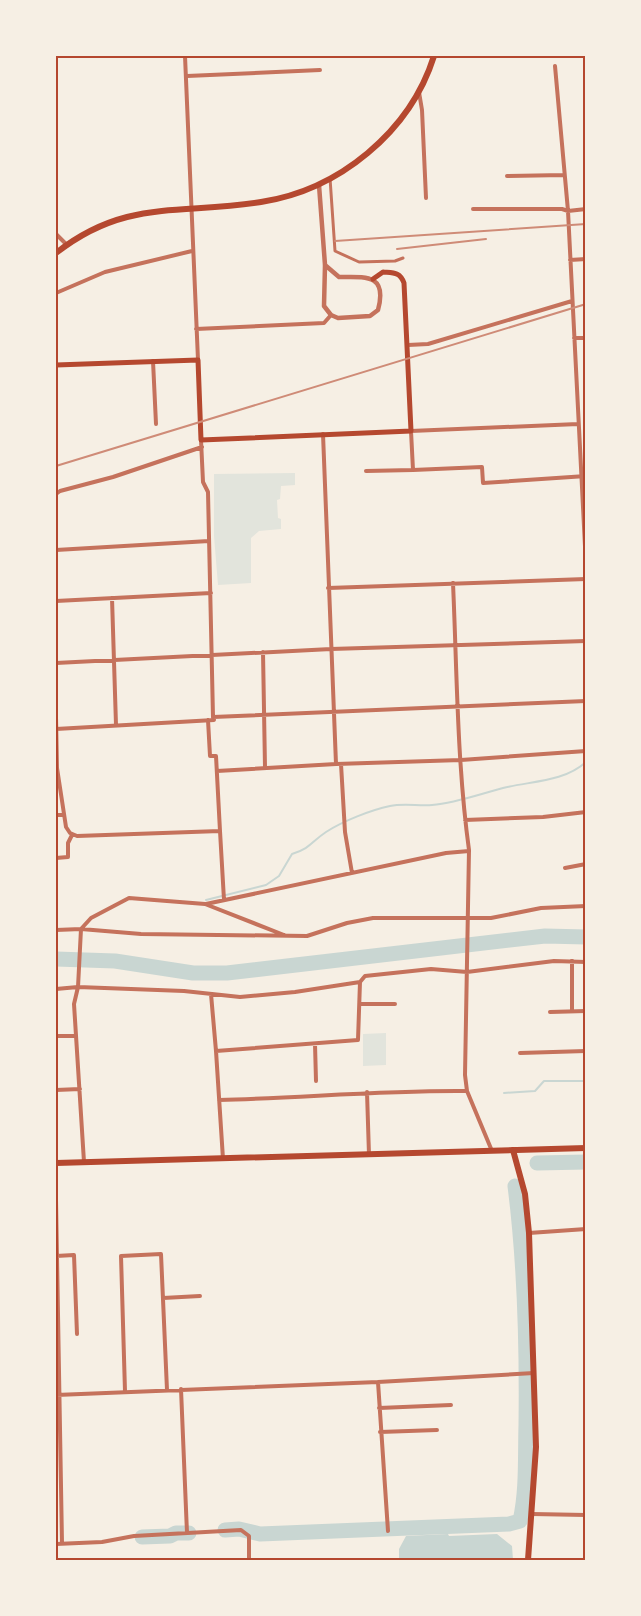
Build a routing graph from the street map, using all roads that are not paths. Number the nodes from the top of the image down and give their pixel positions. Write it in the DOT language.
graph roads {
  1 [pos="184,56"];
  2 [pos="434,56"];
  3 [pos="555,66"];
  4 [pos="320,70"];
  5 [pos="186,76"];
  6 [pos="418,91"];
  7 [pos="564,175"];
  8 [pos="507,176"];
  9 [pos="330,178"];
  10 [pos="319,184"];
  11 [pos="426,198"];
  12 [pos="192,207"];
  13 [pos="473,209"];
  14 [pos="585,209"];
  15 [pos="568,211"];
  16 [pos="56,234"];
  17 [pos="66,244"];
  18 [pos="192,251"];
  19 [pos="56,253"];
  20 [pos="403,258"];
  21 [pos="585,259"];
  22 [pos="570,260"];
  23 [pos="325,266"];
  24 [pos="373,279"];
  25 [pos="56,292"];
  26 [pos="572,301"];
  27 [pos="331,315"];
  28 [pos="196,330"];
  29 [pos="574,338"];
  30 [pos="585,338"];
  31 [pos="408,345"];
  32 [pos="198,360"];
  33 [pos="153,361"];
  34 [pos="56,365"];
  35 [pos="156,424"];
  36 [pos="578,424"];
  37 [pos="411,430"];
  38 [pos="323,434"];
  39 [pos="201,440"];
  40 [pos="202,447"];
  41 [pos="413,470"];
  42 [pos="366,471"];
  43 [pos="584,476"];
  44 [pos="56,494"];
  45 [pos="209,541"];
  46 [pos="56,549"];
  47 [pos="585,566"];
  48 [pos="585,579"];
  49 [pos="453,583"];
  50 [pos="328,588"];
  51 [pos="211,593"];
  52 [pos="112,598"];
  53 [pos="56,601"];
  54 [pos="585,641"];
  55 [pos="456,646"];
  56 [pos="331,649"];
  57 [pos="263,652"];
  58 [pos="212,655"];
  59 [pos="114,660"];
  60 [pos="56,663"];
  61 [pos="585,701"];
  62 [pos="458,707"];
  63 [pos="333,713"];
  64 [pos="265,715"];
  65 [pos="56,717"];
  66 [pos="213,717"];
  67 [pos="208,720"];
  68 [pos="116,725"];
  69 [pos="57,729"];
  70 [pos="585,752"];
  71 [pos="461,760"];
  72 [pos="336,764"];
  73 [pos="341,764"];
  74 [pos="265,767"];
  75 [pos="217,771"];
  76 [pos="585,812"];
  77 [pos="56,815"];
  78 [pos="64,815"];
  79 [pos="465,820"];
  80 [pos="220,831"];
  81 [pos="74,835"];
  82 [pos="469,850"];
  83 [pos="56,858"];
  84 [pos="585,864"];
  85 [pos="565,867"];
  86 [pos="352,873"];
  87 [pos="224,900"];
  88 [pos="205,904"];
  89 [pos="585,906"];
  90 [pos="468,920"];
  91 [pos="56,930"];
  92 [pos="80,930"];
  93 [pos="288,936"];
  94 [pos="572,961"];
  95 [pos="585,962"];
  96 [pos="467,970"];
  97 [pos="360,982"];
  98 [pos="78,985"];
  99 [pos="56,989"];
  100 [pos="211,994"];
  101 [pos="360,1004"];
  102 [pos="395,1004"];
  103 [pos="572,1011"];
  104 [pos="585,1011"];
  105 [pos="550,1012"];
  106 [pos="56,1036"];
  107 [pos="76,1036"];
  108 [pos="315,1044"];
  109 [pos="216,1050"];
  110 [pos="585,1051"];
  111 [pos="520,1053"];
  112 [pos="316,1081"];
  113 [pos="80,1089"];
  114 [pos="56,1090"];
  115 [pos="467,1091"];
  116 [pos="367,1092"];
  117 [pos="219,1100"];
  118 [pos="585,1148"];
  119 [pos="513,1150"];
  120 [pos="492,1151"];
  121 [pos="369,1155"];
  122 [pos="223,1159"];
  123 [pos="84,1162"];
  124 [pos="56,1163"];
  125 [pos="56,1200"];
  126 [pos="585,1229"];
  127 [pos="529,1233"];
  128 [pos="56,1256"];
  129 [pos="200,1296"];
  130 [pos="163,1298"];
  131 [pos="77,1334"];
  132 [pos="534,1373"];
  133 [pos="378,1382"];
  134 [pos="181,1389"];
  135 [pos="125,1390"];
  136 [pos="167,1390"];
  137 [pos="57,1395"];
  138 [pos="451,1405"];
  139 [pos="379,1408"];
  140 [pos="437,1430"];
  141 [pos="380,1432"];
  142 [pos="532,1514"];
  143 [pos="585,1515"];
  144 [pos="388,1531"];
  145 [pos="187,1533"];
  146 [pos="62,1543"];
  147 [pos="56,1545"];
  148 [pos="249,1560"];
  149 [pos="528,1560"];
  1 -- 5 [label="street"];
  2 -- 6 [label="main road"];
  3 -- 7 [label="street"];
  4 -- 5 [label="street"];
  5 -- 12 [label="street"];
  6 -- 9 [label="main road"];
  6 -- 11 [label="street"];
  7 -- 8 [label="street"];
  7 -- 15 [label="street"];
  9 -- 10 [label="main road"];
  9 -- 20 [label="street"];
  10 -- 12 [label="main road"];
  10 -- 23 [label="street"];
  12 -- 17 [label="main road"];
  12 -- 18 [label="street"];
  13 -- 15 [label="street"];
  14 -- 15 [label="street"];
  15 -- 22 [label="street"];
  16 -- 17 [label="street"];
  17 -- 19 [label="main road"];
  18 -- 25 [label="street"];
  18 -- 28 [label="street"];
  21 -- 22 [label="street"];
  22 -- 26 [label="street"];
  23 -- 24 [label="street"];
  23 -- 27 [label="street"];
  24 -- 27 [label="street"];
  24 -- 31 [label="main road"];
  26 -- 29 [label="street"];
  26 -- 31 [label="street"];
  27 -- 28 [label="street"];
  28 -- 32 [label="street"];
  29 -- 30 [label="street"];
  29 -- 36 [label="street"];
  31 -- 37 [label="main road"];
  32 -- 33 [label="main road"];
  32 -- 39 [label="main road"];
  33 -- 34 [label="main road"];
  33 -- 35 [label="street"];
  36 -- 37 [label="street"];
  36 -- 43 [label="street"];
  37 -- 38 [label="main road"];
  37 -- 41 [label="street"];
  38 -- 39 [label="main road"];
  38 -- 50 [label="street"];
  39 -- 40 [label="street"];
  40 -- 44 [label="street"];
  40 -- 45 [label="street"];
  41 -- 42 [label="street"];
  41 -- 43 [label="street"];
  43 -- 47 [label="street"];
  45 -- 46 [label="street"];
  45 -- 51 [label="street"];
  48 -- 49 [label="street"];
  49 -- 50 [label="street"];
  49 -- 55 [label="street"];
  50 -- 56 [label="street"];
  51 -- 52 [label="street"];
  51 -- 58 [label="street"];
  52 -- 53 [label="street"];
  52 -- 59 [label="street"];
  54 -- 55 [label="street"];
  55 -- 56 [label="street"];
  55 -- 62 [label="street"];
  56 -- 57 [label="street"];
  56 -- 63 [label="street"];
  57 -- 58 [label="street"];
  57 -- 64 [label="street"];
  58 -- 59 [label="street"];
  58 -- 66 [label="street"];
  59 -- 60 [label="street"];
  59 -- 68 [label="street"];
  61 -- 62 [label="street"];
  62 -- 63 [label="street"];
  62 -- 71 [label="street"];
  63 -- 64 [label="street"];
  63 -- 72 [label="street"];
  64 -- 66 [label="street"];
  64 -- 74 [label="street"];
  65 -- 69 [label="street"];
  66 -- 67 [label="street"];
  67 -- 68 [label="street"];
  67 -- 75 [label="street"];
  68 -- 69 [label="street"];
  69 -- 78 [label="street"];
  70 -- 71 [label="street"];
  71 -- 73 [label="street"];
  71 -- 79 [label="street"];
  72 -- 73 [label="street"];
  72 -- 74 [label="street"];
  73 -- 86 [label="street"];
  74 -- 75 [label="street"];
  75 -- 80 [label="street"];
  76 -- 79 [label="street"];
  77 -- 78 [label="street"];
  78 -- 81 [label="street"];
  79 -- 82 [label="street"];
  80 -- 81 [label="street"];
  80 -- 87 [label="street"];
  81 -- 83 [label="street"];
  82 -- 86 [label="street"];
  82 -- 90 [label="street"];
  84 -- 85 [label="street"];
  86 -- 87 [label="street"];
  87 -- 88 [label="street"];
  88 -- 92 [label="street"];
  88 -- 93 [label="street"];
  89 -- 90 [label="street"];
  90 -- 93 [label="street"];
  90 -- 96 [label="street"];
  91 -- 92 [label="street"];
  92 -- 93 [label="street"];
  92 -- 98 [label="street"];
  94 -- 95 [label="street"];
  94 -- 96 [label="street"];
  94 -- 103 [label="street"];
  96 -- 97 [label="street"];
  96 -- 115 [label="street"];
  97 -- 100 [label="street"];
  97 -- 101 [label="street"];
  98 -- 99 [label="street"];
  98 -- 100 [label="street"];
  98 -- 107 [label="street"];
  100 -- 109 [label="street"];
  101 -- 102 [label="street"];
  101 -- 108 [label="street"];
  103 -- 104 [label="street"];
  103 -- 105 [label="street"];
  106 -- 107 [label="street"];
  107 -- 113 [label="street"];
  108 -- 109 [label="street"];
  108 -- 112 [label="street"];
  109 -- 117 [label="street"];
  110 -- 111 [label="street"];
  113 -- 114 [label="street"];
  113 -- 123 [label="street"];
  115 -- 116 [label="street"];
  115 -- 120 [label="street"];
  116 -- 117 [label="street"];
  116 -- 121 [label="street"];
  117 -- 122 [label="street"];
  118 -- 119 [label="main road"];
  119 -- 120 [label="main road"];
  119 -- 127 [label="main road"];
  120 -- 121 [label="main road"];
  121 -- 122 [label="main road"];
  122 -- 123 [label="main road"];
  123 -- 124 [label="main road"];
  125 -- 128 [label="street"];
  126 -- 127 [label="street"];
  127 -- 132 [label="main road"];
  128 -- 131 [label="street"];
  128 -- 137 [label="street"];
  129 -- 130 [label="street"];
  130 -- 135 [label="street"];
  130 -- 136 [label="street"];
  132 -- 133 [label="street"];
  132 -- 142 [label="main road"];
  133 -- 134 [label="street"];
  133 -- 139 [label="street"];
  134 -- 136 [label="street"];
  134 -- 145 [label="street"];
  135 -- 136 [label="street"];
  135 -- 137 [label="street"];
  137 -- 146 [label="street"];
  138 -- 139 [label="street"];
  139 -- 141 [label="street"];
  140 -- 141 [label="street"];
  141 -- 144 [label="street"];
  142 -- 143 [label="street"];
  142 -- 149 [label="main road"];
  145 -- 146 [label="street"];
  145 -- 148 [label="street"];
  146 -- 147 [label="street"];
}
